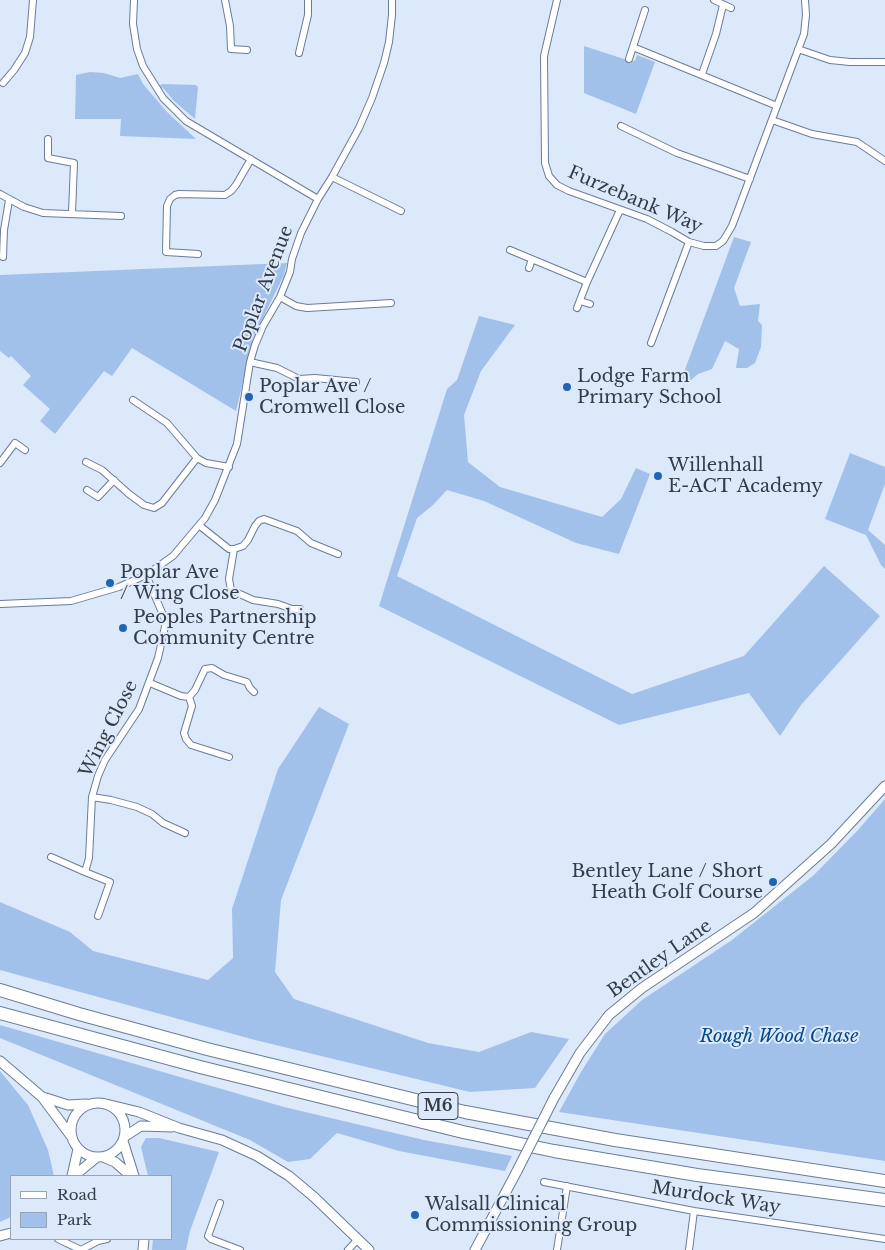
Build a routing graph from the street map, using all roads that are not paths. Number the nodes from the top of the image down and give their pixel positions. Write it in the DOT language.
graph roads {
  1 [pos="33,0"];
  2 [pos="134,0"];
  3 [pos="225,0"];
  4 [pos="308,0"];
  5 [pos="392,0"];
  6 [pos="557,0"];
  7 [pos="714,0"];
  8 [pos="805,0"];
  9 [pos="723,5"];
  10 [pos="731,8"];
  11 [pos="645,10"];
  12 [pos="633,47"];
  13 [pos="798,49"];
  14 [pos="247,50"];
  15 [pos="299,54"];
  16 [pos="629,59"];
  17 [pos="885,62"];
  18 [pos="702,74"];
  19 [pos="3,83"];
  20 [pos="777,106"];
  21 [pos="772,120"];
  22 [pos="621,126"];
  23 [pos="48,139"];
  24 [pos="251,159"];
  25 [pos="885,161"];
  26 [pos="332,177"];
  27 [pos="750,179"];
  28 [pos="0,194"];
  29 [pos="318,199"];
  30 [pos="9,200"];
  31 [pos="620,210"];
  32 [pos="401,212"];
  33 [pos="72,213"];
  34 [pos="121,216"];
  35 [pos="689,242"];
  36 [pos="510,250"];
  37 [pos="198,254"];
  38 [pos="3,257"];
  39 [pos="532,259"];
  40 [pos="529,268"];
  41 [pos="587,282"];
  42 [pos="280,297"];
  43 [pos="580,301"];
  44 [pos="391,303"];
  45 [pos="590,304"];
  46 [pos="577,308"];
  47 [pos="651,343"];
  48 [pos="250,362"];
  49 [pos="356,382"];
  50 [pos="134,400"];
  51 [pos="25,450"];
  52 [pos="197,458"];
  53 [pos="86,462"];
  54 [pos="0,463"];
  55 [pos="229,467"];
  56 [pos="114,480"];
  57 [pos="87,490"];
  58 [pos="200,526"];
  59 [pos="234,549"];
  60 [pos="338,554"];
  61 [pos="146,575"];
  62 [pos="0,604"];
  63 [pos="300,608"];
  64 [pos="150,683"];
  65 [pos="254,692"];
  66 [pos="189,697"];
  67 [pos="229,757"];
  68 [pos="885,786"];
  69 [pos="92,797"];
  70 [pos="185,833"];
  71 [pos="51,857"];
  72 [pos="85,872"];
  73 [pos="98,916"];
  74 [pos="0,990"];
  75 [pos="0,1013"];
  76 [pos="0,1061"];
  77 [pos="42,1097"];
  78 [pos="88,1104"];
  79 [pos="106,1104"];
  80 [pos="180,1128"];
  81 [pos="72,1139"];
  82 [pos="124,1139"];
  83 [pos="78,1149"];
  84 [pos="100,1157"];
  85 [pos="73,1175"];
  86 [pos="74,1175"];
  87 [pos="129,1175"];
  88 [pos="134,1175"];
  89 [pos="885,1181"];
  90 [pos="544,1182"];
  91 [pos="567,1186"];
  92 [pos="885,1200"];
  93 [pos="220,1203"];
  94 [pos="694,1211"];
  95 [pos="358,1239"];
  96 [pos="885,1239"];
  97 [pos="60,1240"];
  98 [pos="102,1240"];
  99 [pos="81,1250"];
  100 [pos="240,1250"];
  101 [pos="348,1250"];
  102 [pos="369,1250"];
  103 [pos="475,1250"];
  104 [pos="557,1250"];
  105 [pos="689,1250"];
  1 -- 19 [label="street"];
  2 -- 24 [label="street"];
  3 -- 14 [label="street"];
  4 -- 15 [label="street"];
  5 -- 26 [label="street, Poplar Avenue"];
  6 -- 31 [label="street, Furzebank Way"];
  7 -- 9 [label="street"];
  8 -- 13 [label="street, Furzebank Way"];
  9 -- 10 [label="street"];
  9 -- 18 [label="street"];
  11 -- 12 [label="street"];
  12 -- 16 [label="street"];
  12 -- 18 [label="street"];
  13 -- 17 [label="street"];
  13 -- 20 [label="street, Furzebank Way"];
  18 -- 20 [label="street"];
  20 -- 21 [label="street, Furzebank Way"];
  21 -- 25 [label="street"];
  21 -- 27 [label="street, Furzebank Way"];
  22 -- 27 [label="street"];
  23 -- 33 [label="street"];
  24 -- 29 [label="street"];
  24 -- 37 [label="street"];
  26 -- 29 [label="street, Poplar Avenue"];
  26 -- 32 [label="street"];
  27 -- 35 [label="street, Furzebank Way"];
  28 -- 30 [label="street"];
  29 -- 42 [label="street, Poplar Avenue"];
  30 -- 33 [label="street"];
  30 -- 38 [label="street"];
  31 -- 35 [label="street, Furzebank Way"];
  31 -- 41 [label="street"];
  33 -- 34 [label="street"];
  35 -- 47 [label="street"];
  36 -- 39 [label="street"];
  39 -- 40 [label="street"];
  39 -- 41 [label="street"];
  41 -- 43 [label="street"];
  42 -- 44 [label="street"];
  42 -- 48 [label="street, Poplar Avenue"];
  43 -- 45 [label="street"];
  43 -- 46 [label="street"];
  48 -- 49 [label="street"];
  48 -- 55 [label="street, Poplar Avenue"];
  50 -- 52 [label="street"];
  51 -- 54 [label="street"];
  52 -- 55 [label="street"];
  52 -- 56 [label="street"];
  53 -- 56 [label="street"];
  55 -- 58 [label="street, Poplar Avenue"];
  56 -- 57 [label="street"];
  58 -- 59 [label="street"];
  58 -- 61 [label="street, Poplar Avenue"];
  59 -- 60 [label="street"];
  59 -- 63 [label="street"];
  61 -- 62 [label="street, Poplar Avenue"];
  61 -- 64 [label="street, Wing Close"];
  64 -- 66 [label="street"];
  64 -- 69 [label="street, Wing Close"];
  65 -- 66 [label="street"];
  66 -- 67 [label="street"];
  68 -- 103 [label="street, Bentley Lane, bridge"];
  69 -- 70 [label="street"];
  69 -- 72 [label="street, Wing Close"];
  71 -- 72 [label="street"];
  72 -- 73 [label="street"];
  74 -- 89 [label="highway, M6"];
  75 -- 92 [label="highway, M6"];
  76 -- 77 [label="street"];
  77 -- 78 [label="street"];
  77 -- 81 [label="street"];
  78 -- 79 [label="street"];
  78 -- 81 [label="street"];
  79 -- 80 [label="street"];
  79 -- 82 [label="street"];
  80 -- 82 [label="street"];
  80 -- 95 [label="street"];
  81 -- 83 [label="street"];
  82 -- 84 [label="street"];
  82 -- 88 [label="street"];
  83 -- 84 [label="street"];
  83 -- 85 [label="street"];
  84 -- 86 [label="street"];
  84 -- 87 [label="street"];
  90 -- 91 [label="street, Murdock Way"];
  91 -- 94 [label="street, Murdock Way"];
  91 -- 104 [label="street"];
  93 -- 100 [label="street"];
  94 -- 96 [label="street, Murdock Way"];
  94 -- 105 [label="street"];
  95 -- 101 [label="street"];
  95 -- 102 [label="street"];
  97 -- 99 [label="street"];
  98 -- 99 [label="street"];
}
